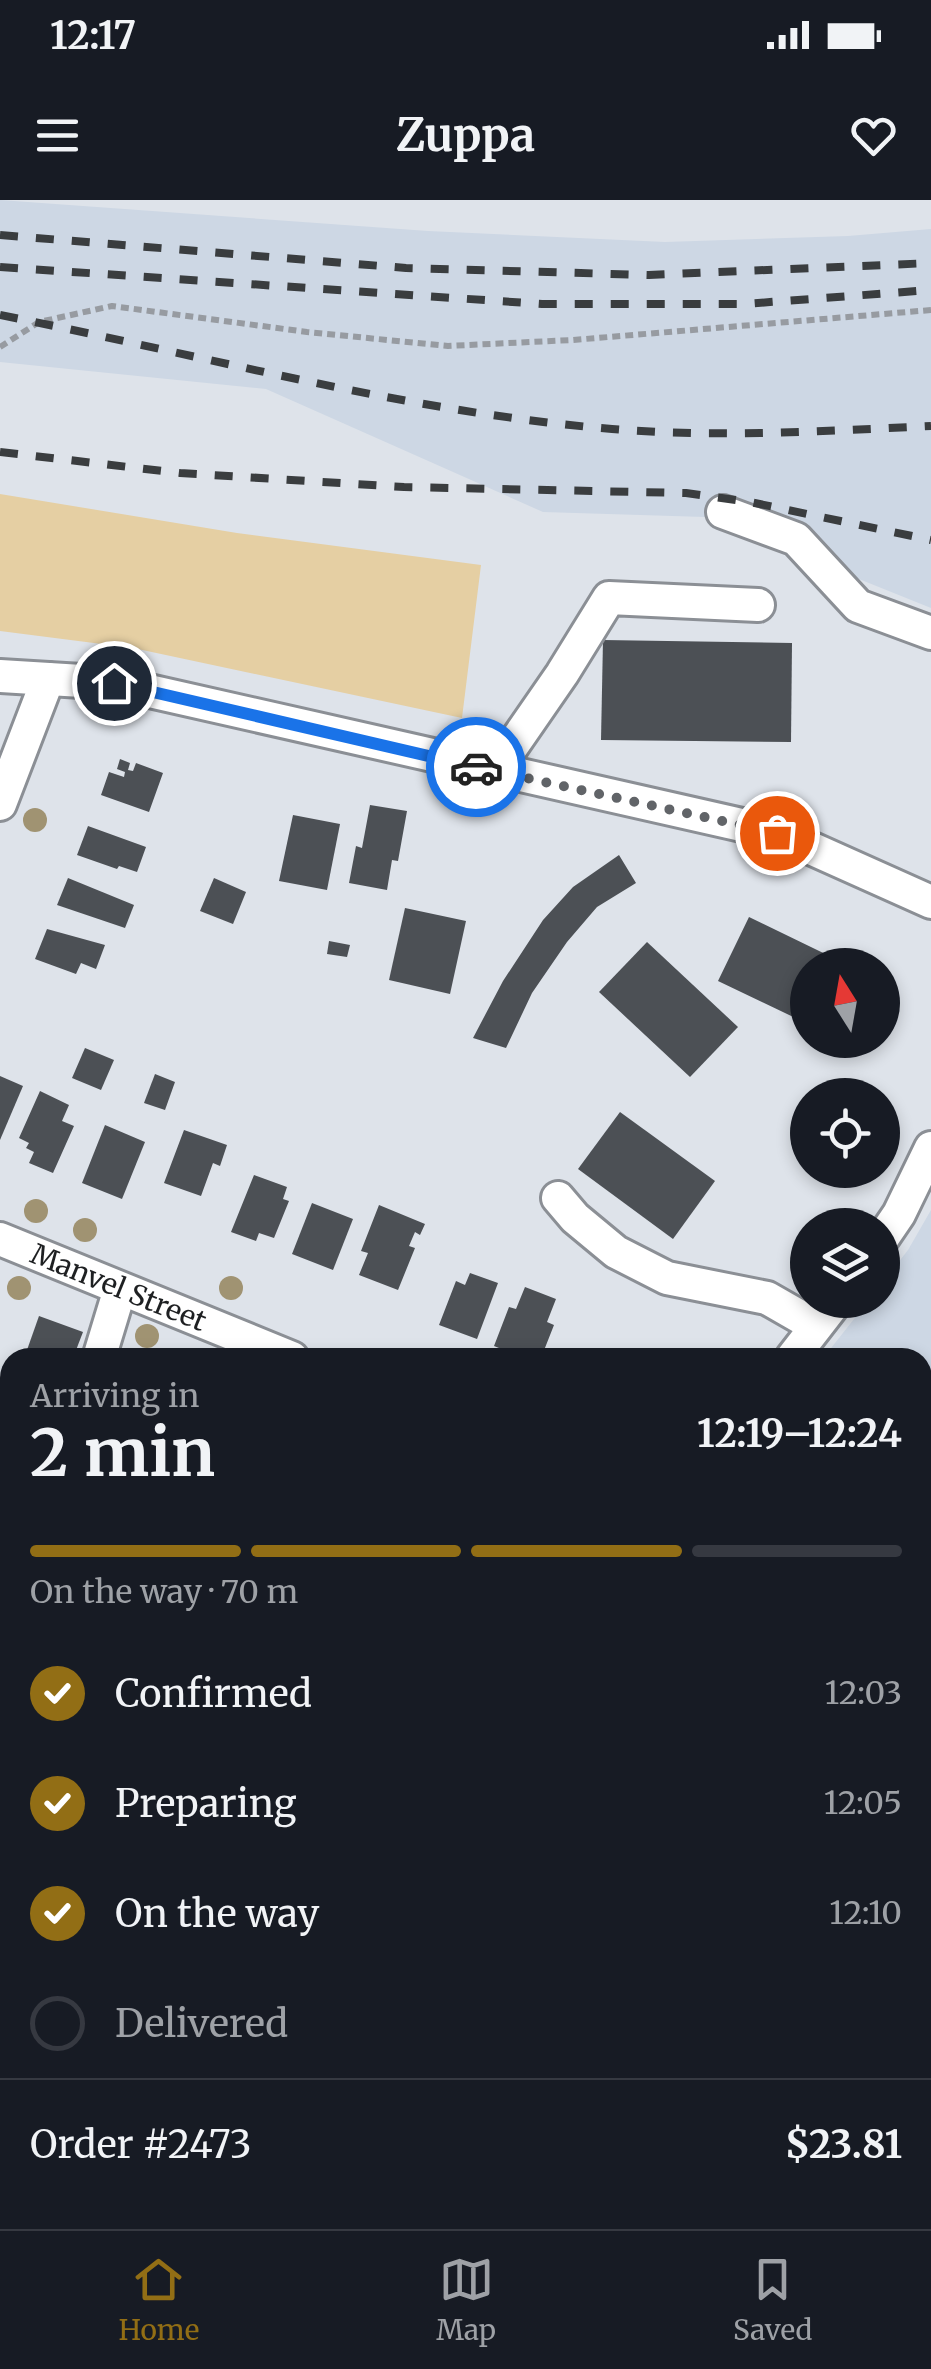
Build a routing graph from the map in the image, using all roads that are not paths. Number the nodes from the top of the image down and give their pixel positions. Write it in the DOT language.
graph roads {
  1 [pos="722,512"];
  2 [pos="758,605"];
  3 [pos="931,634"];
  4 [pos="0,676"];
  5 [pos="48,679"];
  6 [pos="495,771"];
  7 [pos="0,804"];
  8 [pos="931,902"];
  9 [pos="931,1148"];
  10 [pos="558,1198"];
  11 [pos="900,1212"];
  12 [pos="0,1240"];
  13 [pos="120,1289"];
  14 [pos="822,1318"];
  15 [pos="816,1326"];
  16 [pos="102,1348"];
  17 [pos="267,1348"];
  18 [pos="800,1348"];
  1 -- 3 [label="street"];
  2 -- 6 [label="street"];
  4 -- 5 [label="street"];
  5 -- 6 [label="street"];
  5 -- 7 [label="street"];
  6 -- 8 [label="street"];
  9 -- 11 [label="street"];
  10 -- 15 [label="street"];
  12 -- 13 [label="street, Manvel Street"];
  13 -- 16 [label="street"];
  13 -- 17 [label="street, Manvel Street"];
  14 -- 15 [label="street"];
  15 -- 18 [label="street"];
}
